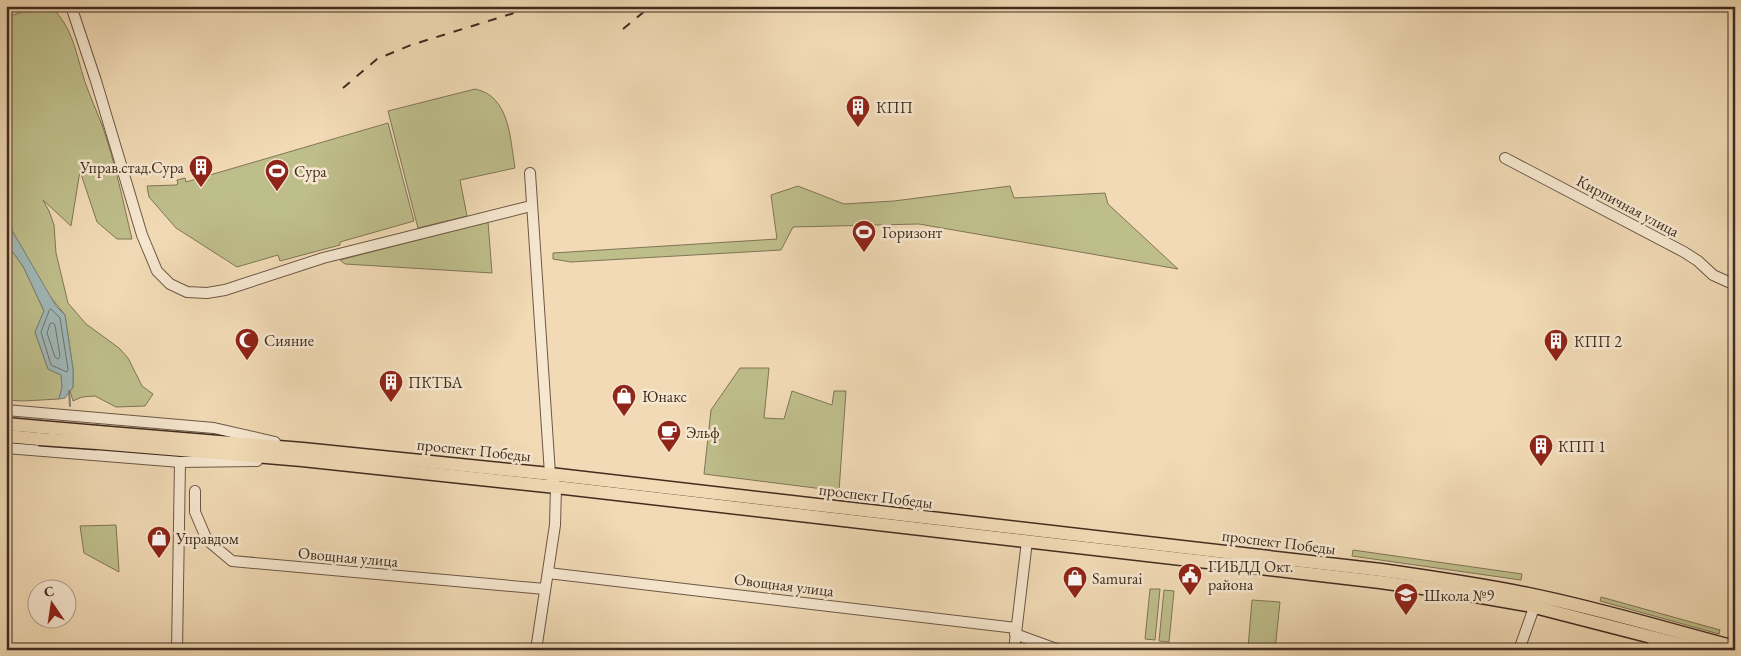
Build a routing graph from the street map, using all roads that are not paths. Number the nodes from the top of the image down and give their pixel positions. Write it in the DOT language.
graph roads {
  1 [pos="71,6"];
  2 [pos="1505,158"];
  3 [pos="530,173"];
  4 [pos="531,206"];
  5 [pos="1735,285"];
  6 [pos="6,410"];
  7 [pos="49,414"];
  8 [pos="89,417"];
  9 [pos="6,424"];
  10 [pos="40,433"];
  11 [pos="6,436"];
  12 [pos="6,448"];
  13 [pos="46,451"];
  14 [pos="85,454"];
  15 [pos="302,455"];
  16 [pos="180,462"];
  17 [pos="550,474"];
  18 [pos="556,487"];
  19 [pos="195,491"];
  20 [pos="1028,541"];
  21 [pos="548,573"];
  22 [pos="545,589"];
  23 [pos="1536,602"];
  24 [pos="1016,631"];
  25 [pos="1653,644"];
  26 [pos="1735,647"];
  27 [pos="177,650"];
  28 [pos="536,650"];
  29 [pos="1014,650"];
  30 [pos="1059,650"];
  31 [pos="1519,650"];
  32 [pos="1702,650"];
  1 -- 4 [label="street"];
  2 -- 5 [label="street, Кирпичная улица"];
  3 -- 4 [label="street"];
  4 -- 17 [label="street"];
  6 -- 7 [label="street"];
  7 -- 8 [label="street"];
  7 -- 13 [label="street"];
  8 -- 14 [label="street"];
  8 -- 15 [label="street"];
  9 -- 10 [label="main road, проспект Победы"];
  10 -- 11 [label="main road, проспект Победы"];
  10 -- 15 [label="main road, проспект Победы, bridge"];
  12 -- 13 [label="street"];
  13 -- 14 [label="street"];
  14 -- 16 [label="street"];
  15 -- 16 [label="street"];
  15 -- 17 [label="main road, проспект Победы"];
  15 -- 18 [label="main road, проспект Победы"];
  16 -- 27 [label="street"];
  17 -- 18 [label="street"];
  17 -- 23 [label="main road, проспект Победы"];
  18 -- 20 [label="main road, проспект Победы"];
  18 -- 21 [label="street"];
  19 -- 22 [label="street, Овощная улица"];
  20 -- 23 [label="main road, проспект Победы"];
  20 -- 24 [label="street"];
  21 -- 22 [label="street"];
  21 -- 24 [label="street, Овощная улица"];
  22 -- 28 [label="street"];
  23 -- 25 [label="main road, проспект Победы"];
  23 -- 26 [label="main road, проспект Победы"];
  23 -- 31 [label="street"];
  24 -- 29 [label="street"];
  24 -- 30 [label="street, Овощная улица"];
  25 -- 32 [label="main road, проспект Победы"];
}
